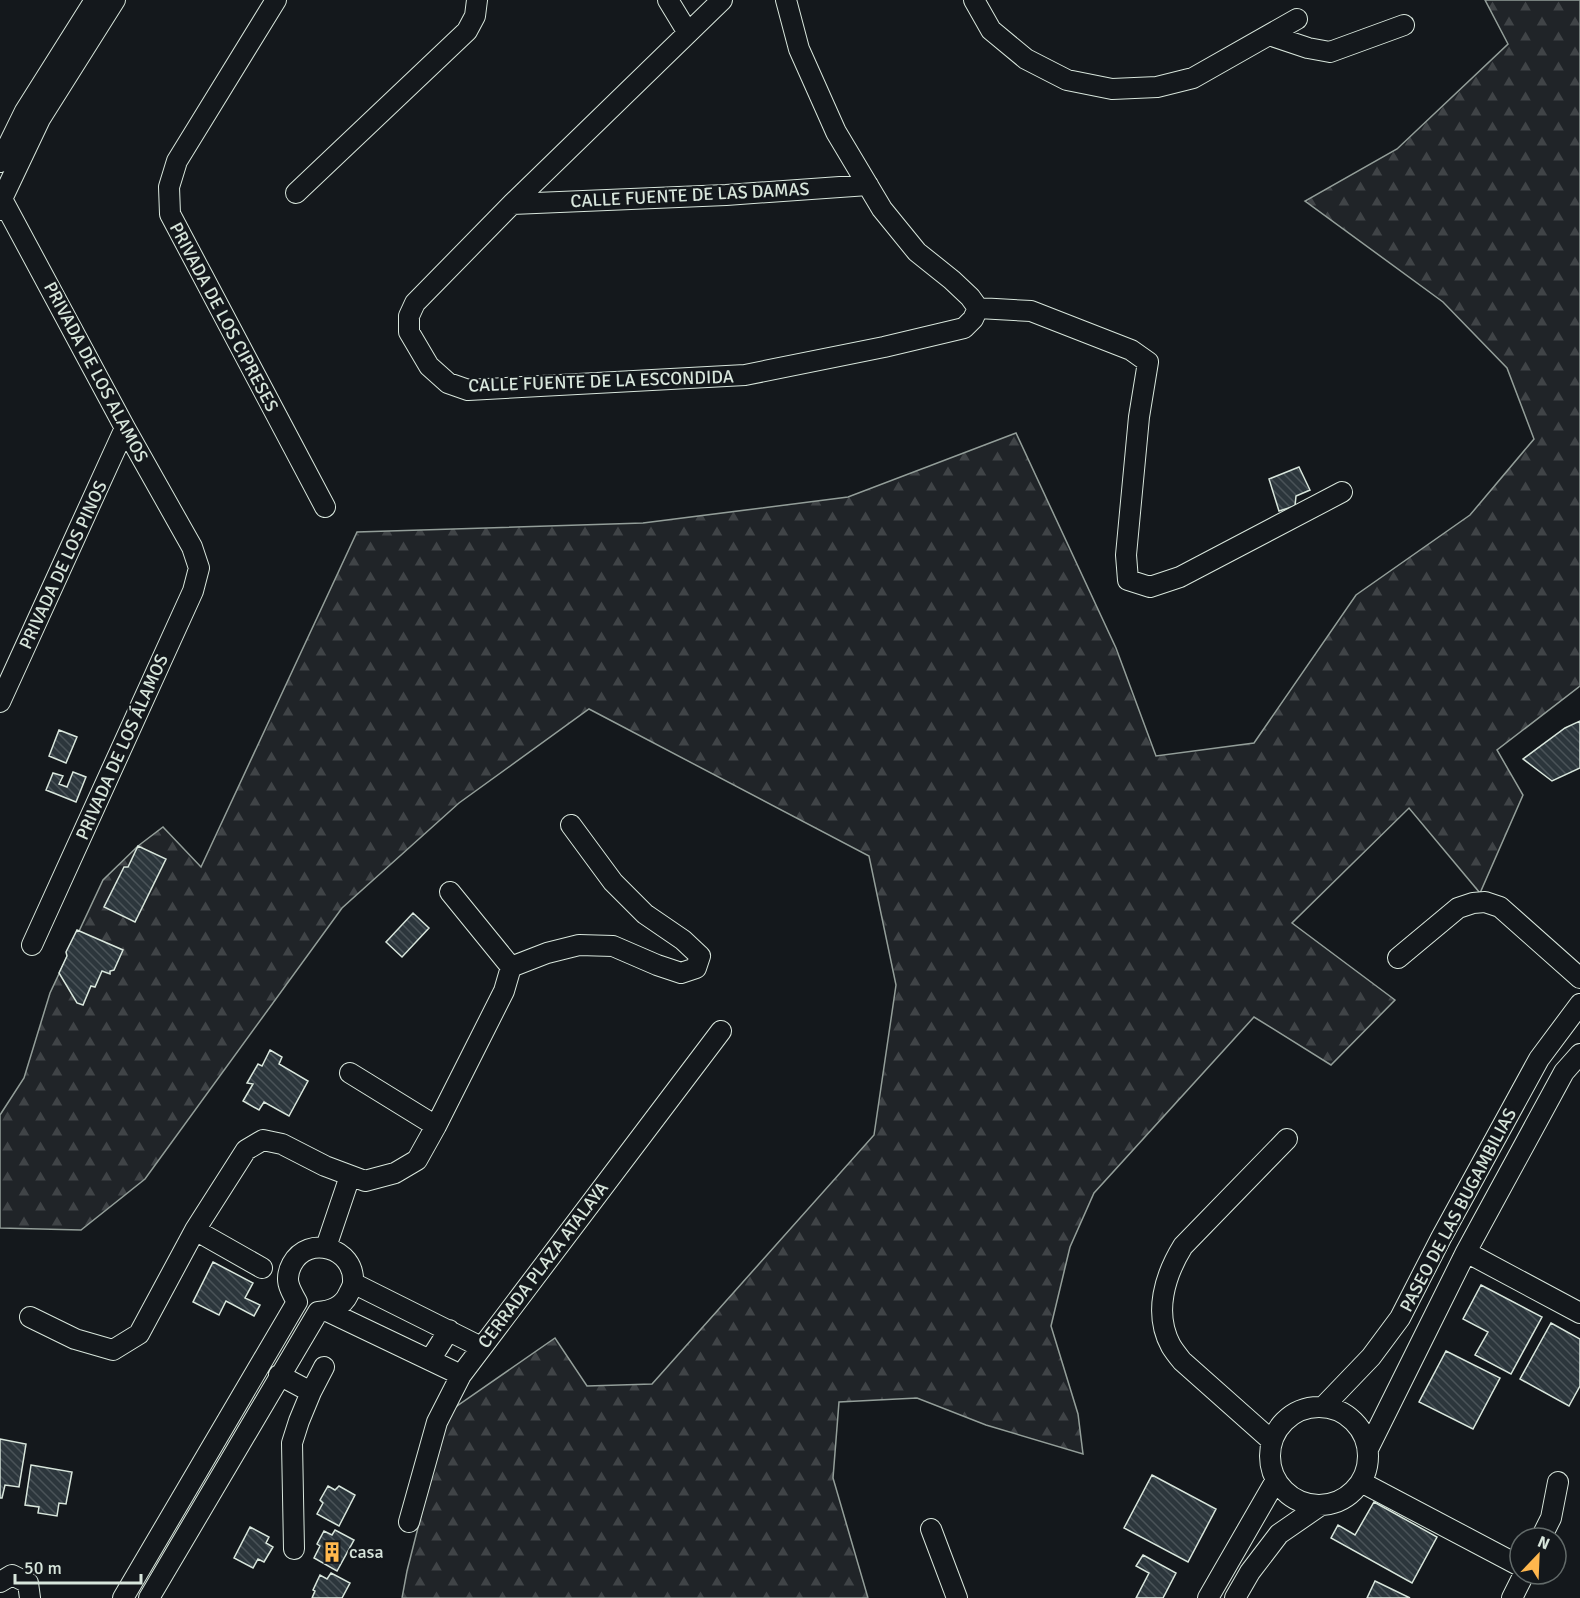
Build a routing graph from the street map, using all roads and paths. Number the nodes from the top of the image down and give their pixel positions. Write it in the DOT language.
graph roads {
  1 [pos="95,0"];
  2 [pos="115,0"];
  3 [pos="276,0"];
  4 [pos="477,0"];
  5 [pos="668,0"];
  6 [pos="722,0"];
  7 [pos="786,0"];
  8 [pos="974,0"];
  9 [pos="1297,19"];
  10 [pos="1404,25"];
  11 [pos="688,33"];
  12 [pos="1269,35"];
  13 [pos="0,162"];
  14 [pos="868,185"];
  15 [pos="296,193"];
  16 [pos="1,199"];
  17 [pos="512,204"];
  18 [pos="0,222"];
  19 [pos="978,308"];
  20 [pos="125,428"];
  21 [pos="1342,492"];
  22 [pos="325,507"];
  23 [pos="192,547"];
  24 [pos="0,702"];
  25 [pos="571,825"];
  26 [pos="450,892"];
  27 [pos="32,945"];
  28 [pos="1398,958"];
  29 [pos="511,967"];
  30 [pos="1580,978"];
  31 [pos="1580,1004"];
  32 [pos="721,1031"];
  33 [pos="1580,1054"];
  34 [pos="350,1073"];
  35 [pos="436,1126"];
  36 [pos="1287,1139"];
  37 [pos="350,1176"];
  38 [pos="195,1230"];
  39 [pos="327,1247"];
  40 [pos="1466,1252"];
  41 [pos="262,1268"];
  42 [pos="353,1283"];
  43 [pos="327,1311"];
  44 [pos="1580,1313"];
  45 [pos="30,1317"];
  46 [pos="449,1330"];
  47 [pos="481,1347"];
  48 [pos="430,1360"];
  49 [pos="324,1367"];
  50 [pos="461,1375"];
  51 [pos="279,1376"];
  52 [pos="311,1392"];
  53 [pos="1323,1407"];
  54 [pos="1272,1442"];
  55 [pos="1368,1449"];
  56 [pos="1276,1480"];
  57 [pos="1361,1482"];
  58 [pos="1558,1482"];
  59 [pos="1321,1505"];
  60 [pos="409,1522"];
  61 [pos="1547,1526"];
  62 [pos="930,1529"];
  63 [pos="294,1549"];
  64 [pos="1508,1560"];
  65 [pos="0,1582"];
  66 [pos="30,1598"];
  67 [pos="123,1598"];
  68 [pos="149,1598"];
  69 [pos="957,1598"];
  70 [pos="1208,1598"];
  71 [pos="1235,1598"];
  1 -- 13 [label="street"];
  2 -- 16 [label="street"];
  3 -- 22 [label="street, PRIVADA DE LOS CIPRESES"];
  4 -- 15 [label="street"];
  5 -- 11 [label="street"];
  6 -- 11 [label="street, CALLE FUENTE DE LA ESCONDIDA"];
  7 -- 14 [label="street"];
  8 -- 12 [label="street"];
  9 -- 12 [label="street"];
  10 -- 12 [label="street"];
  11 -- 17 [label="street, CALLE FUENTE DE LA ESCONDIDA"];
  14 -- 17 [label="street, CALLE FUENTE DE LAS DAMAS"];
  14 -- 19 [label="street"];
  16 -- 18 [label="street"];
  16 -- 20 [label="street, PRIVADA DE LOS ALAMOS"];
  17 -- 19 [label="street, CALLE FUENTE DE LA ESCONDIDA"];
  19 -- 21 [label="street"];
  20 -- 23 [label="street, PRIVADA DE LOS ALAMOS"];
  20 -- 24 [label="street, PRIVADA DE LOS PINOS"];
  23 -- 27 [label="street, PRIVADA DE LOS ÁLAMOS"];
  25 -- 29 [label="street"];
  26 -- 29 [label="street"];
  28 -- 30 [label="street"];
  29 -- 35 [label="street"];
  31 -- 53 [label="street, PASEO DE LAS BUGAMBILIAS"];
  32 -- 47 [label="street, CERRADA PLAZA ATALAYA"];
  33 -- 40 [label="street, PASEO DE LAS BUGAMBILIAS"];
  34 -- 35 [label="street"];
  35 -- 37 [label="street"];
  36 -- 54 [label="street"];
  37 -- 38 [label="street"];
  37 -- 39 [label="street"];
  38 -- 41 [label="street"];
  38 -- 45 [label="street"];
  39 -- 42 [label="street"];
  39 -- 67 [label="street"];
  40 -- 44 [label="street"];
  40 -- 55 [label="street, PASEO DE LAS BUGAMBILIAS"];
  42 -- 43 [label="street"];
  42 -- 46 [label="street"];
  43 -- 48 [label="street"];
  43 -- 51 [label="street"];
  46 -- 47 [label="street"];
  46 -- 48 [label="street"];
  47 -- 50 [label="street, CERRADA PLAZA ATALAYA"];
  48 -- 50 [label="street"];
  49 -- 52 [label="street"];
  50 -- 60 [label="street, CERRADA PLAZA ATALAYA"];
  51 -- 52 [label="street"];
  51 -- 68 [label="street"];
  52 -- 63 [label="street"];
  53 -- 54 [label="street"];
  53 -- 55 [label="street"];
  54 -- 56 [label="street"];
  55 -- 57 [label="street"];
  56 -- 59 [label="street"];
  56 -- 70 [label="street"];
  57 -- 59 [label="street"];
  57 -- 64 [label="street"];
  58 -- 61 [label="street"];
  59 -- 71 [label="street"];
  62 -- 69 [label="street"];
  65 -- 66 [label="street"];
}
